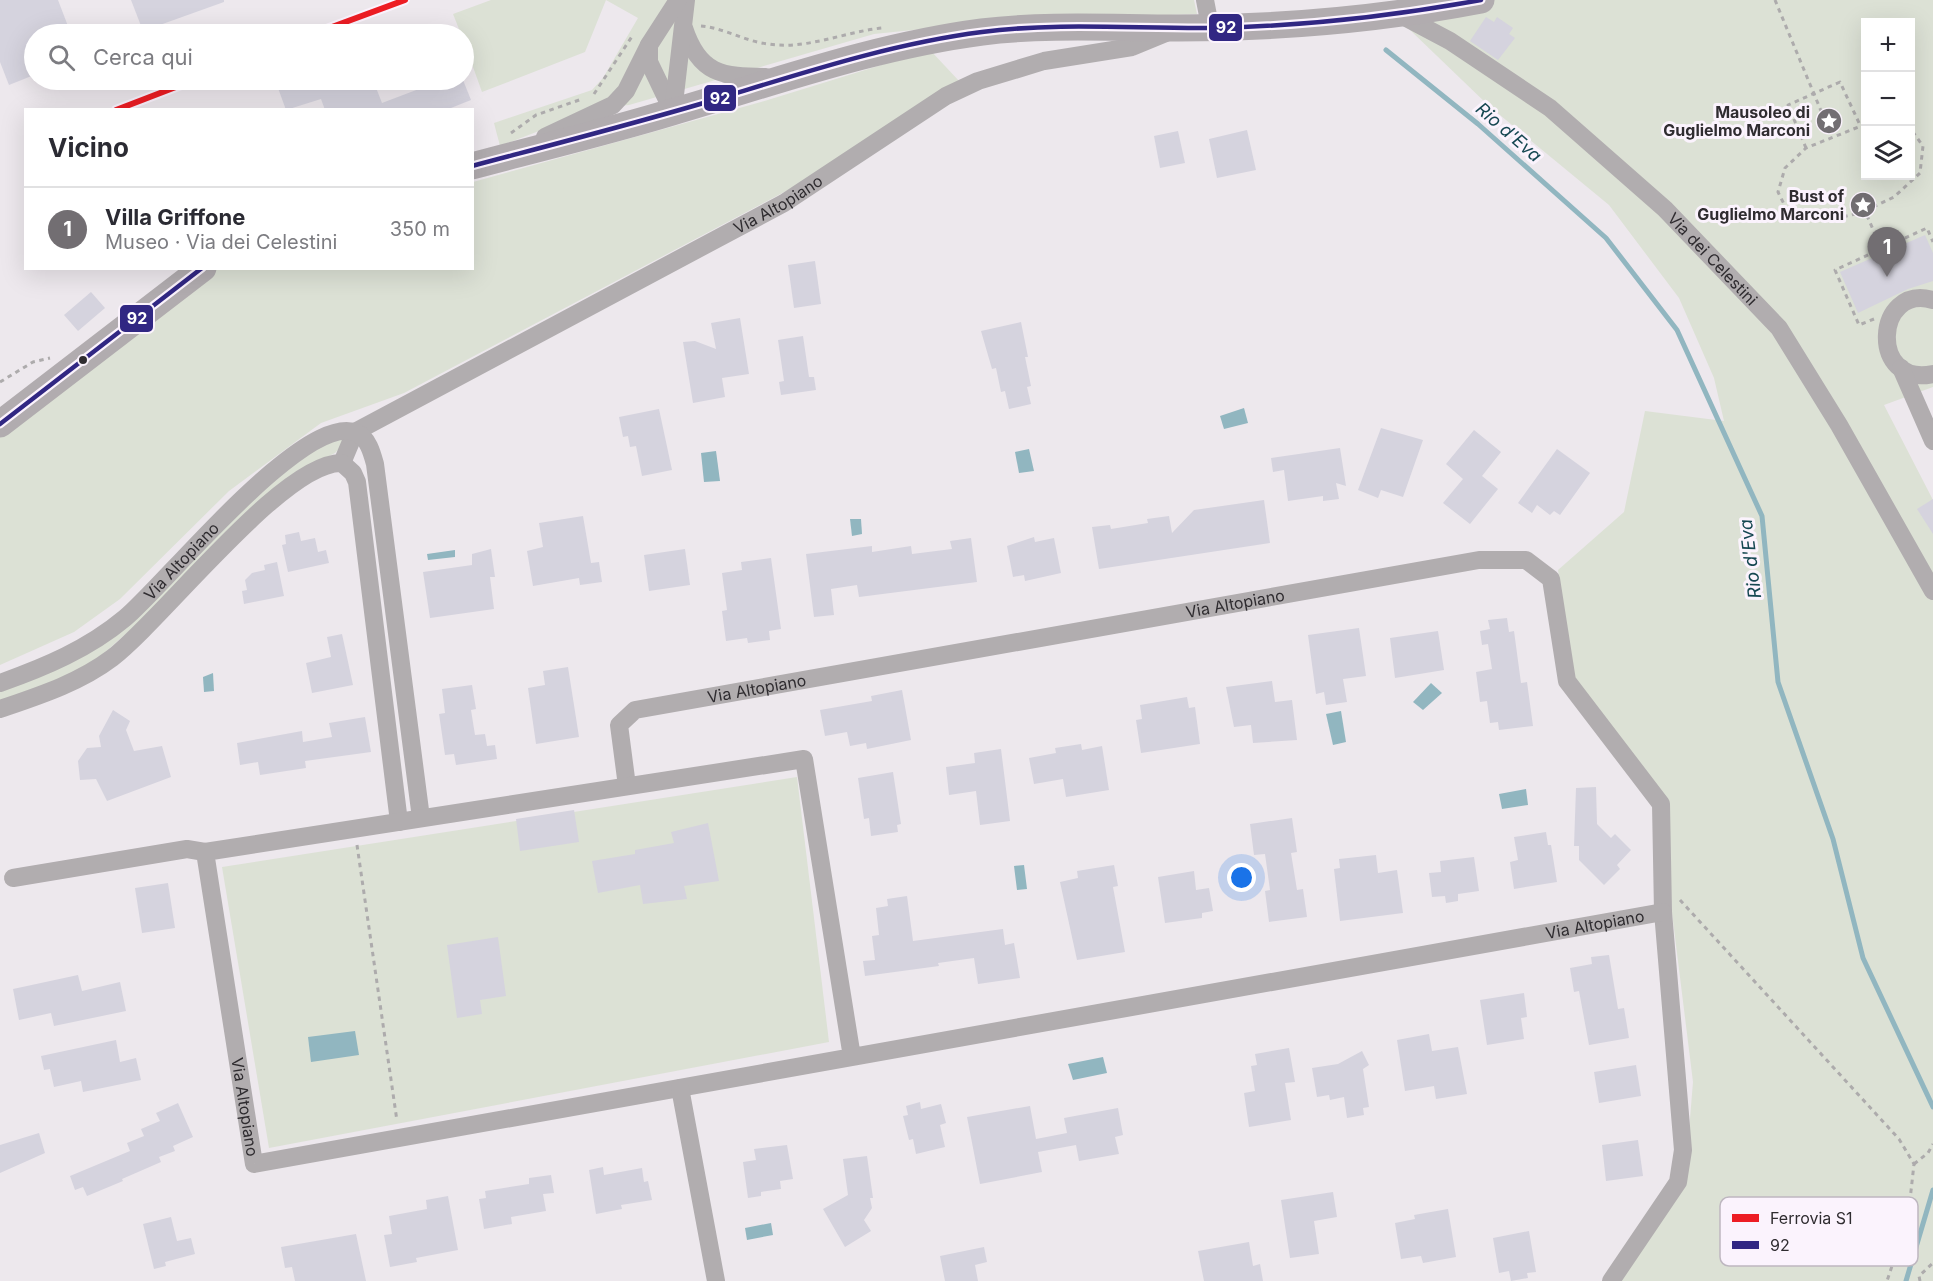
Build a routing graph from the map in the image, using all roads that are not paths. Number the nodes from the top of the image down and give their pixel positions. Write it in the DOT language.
graph roads {
  1 [pos="678,0"];
  2 [pos="686,0"];
  3 [pos="1205,0"];
  4 [pos="1481,0"];
  5 [pos="1399,14"];
  6 [pos="1210,26"];
  7 [pos="684,28"];
  8 [pos="1179,28"];
  9 [pos="642,39"];
  10 [pos="786,77"];
  11 [pos="673,112"];
  12 [pos="514,144"];
  13 [pos="474,165"];
  14 [pos="200,270"];
  15 [pos="1933,300"];
  16 [pos="1901,368"];
  17 [pos="1933,374"];
  18 [pos="1933,380"];
  19 [pos="1917,405"];
  20 [pos="0,424"];
  21 [pos="355,432"];
  22 [pos="1933,441"];
  23 [pos="342,463"];
  24 [pos="1933,591"];
  25 [pos="0,682"];
  26 [pos="0,709"];
  27 [pos="627,786"];
  28 [pos="421,818"];
  29 [pos="399,822"];
  30 [pos="205,852"];
  31 [pos="13,878"];
  32 [pos="1663,912"];
  33 [pos="852,1057"];
  34 [pos="680,1088"];
  35 [pos="716,1281"];
  36 [pos="1611,1281"];
  1 -- 9 [label="street"];
  2 -- 7 [label="street"];
  3 -- 6 [label="street"];
  4 -- 5 [label="main road"];
  5 -- 6 [label="main road"];
  5 -- 24 [label="street, Via dei Celestini"];
  6 -- 8 [label="main road"];
  7 -- 10 [label="street"];
  7 -- 11 [label="street"];
  8 -- 10 [label="main road"];
  8 -- 21 [label="street, Via Altopiano"];
  9 -- 11 [label="street"];
  9 -- 12 [label="street"];
  10 -- 11 [label="main road"];
  11 -- 12 [label="main road"];
  12 -- 13 [label="main road"];
  14 -- 20 [label="main road"];
  15 -- 16 [label="street"];
  16 -- 17 [label="street"];
  16 -- 19 [label="street"];
  18 -- 19 [label="street"];
  19 -- 22 [label="street"];
  21 -- 23 [label="street"];
  21 -- 25 [label="street, Via Altopiano"];
  21 -- 28 [label="street"];
  23 -- 26 [label="street, Via Altopiano"];
  23 -- 29 [label="street"];
  27 -- 28 [label="street"];
  27 -- 32 [label="street, Via Altopiano"];
  27 -- 33 [label="street"];
  28 -- 29 [label="street"];
  29 -- 30 [label="street"];
  30 -- 31 [label="street"];
  30 -- 34 [label="street, Via Altopiano"];
  32 -- 33 [label="street, Via Altopiano"];
  32 -- 36 [label="street, Via Altopiano"];
  33 -- 34 [label="street, Via Altopiano"];
  34 -- 35 [label="street"];
}
